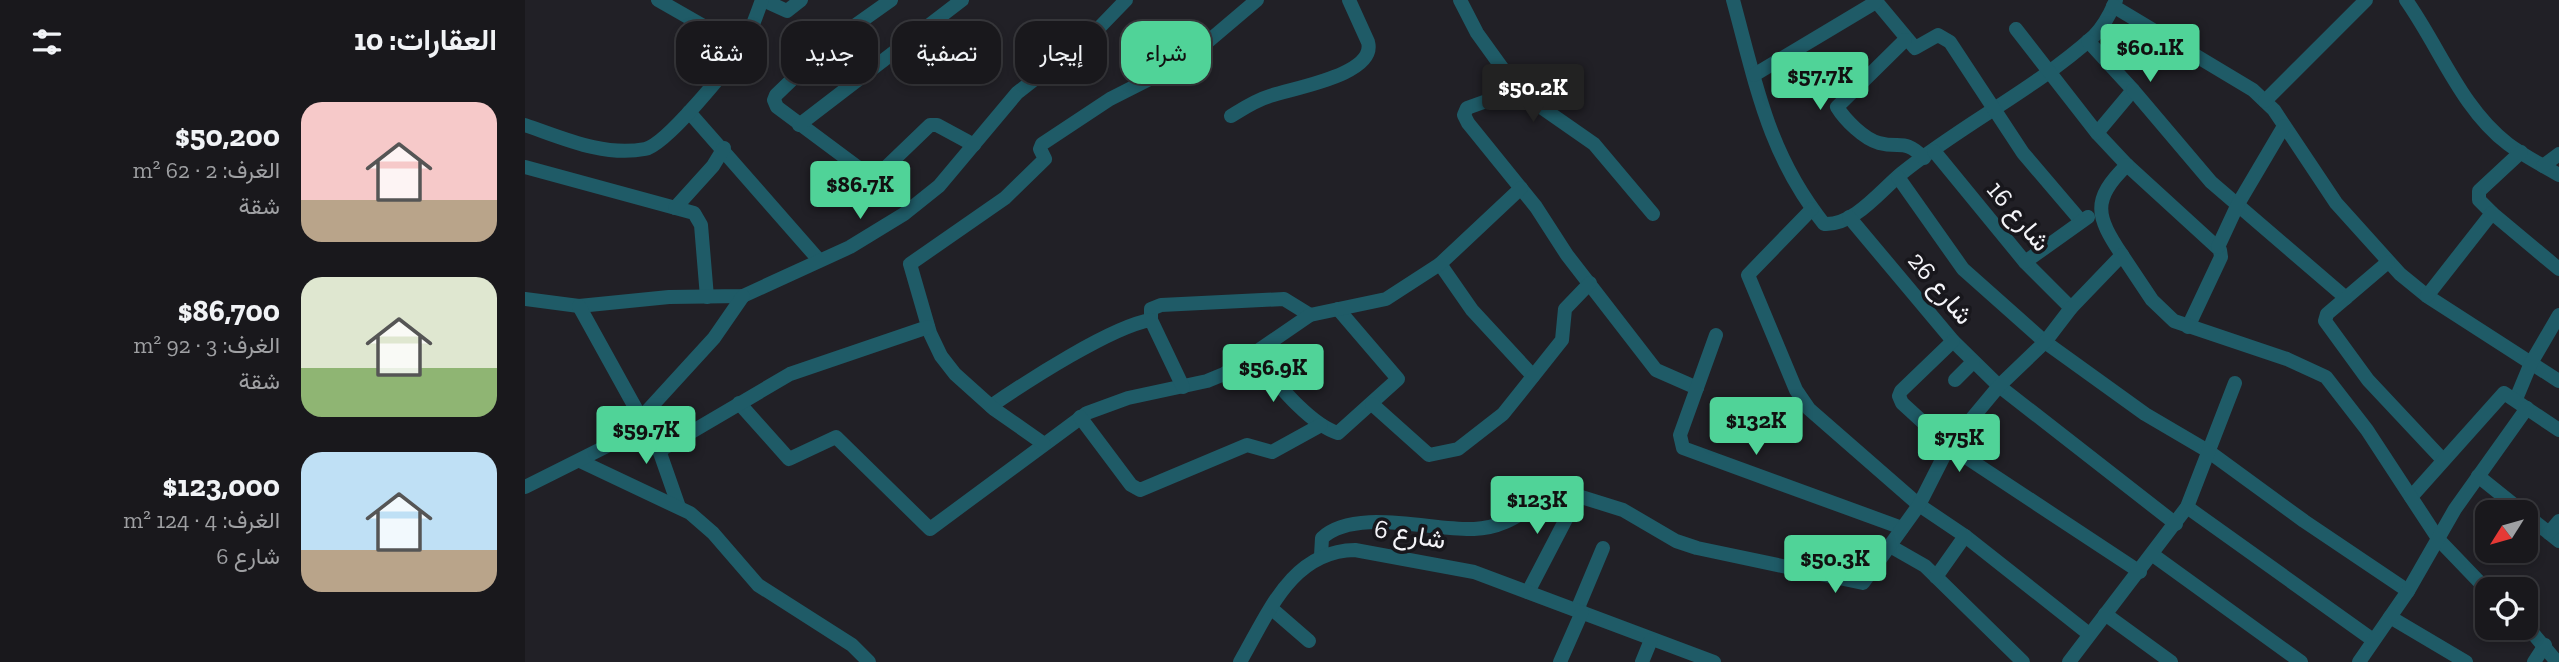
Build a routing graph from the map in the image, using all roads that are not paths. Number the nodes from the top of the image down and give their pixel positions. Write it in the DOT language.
graph roads {
  1 [pos="658,0"];
  2 [pos="763,0"];
  3 [pos="801,0"];
  4 [pos="891,0"];
  5 [pos="962,0"];
  6 [pos="1126,0"];
  7 [pos="1257,0"];
  8 [pos="1349,0"];
  9 [pos="1459,0"];
  10 [pos="1733,0"];
  11 [pos="2366,0"];
  12 [pos="2406,0"];
  13 [pos="1876,1"];
  14 [pos="2115,3"];
  15 [pos="695,21"];
  16 [pos="754,21"];
  17 [pos="2016,29"];
  18 [pos="1905,40"];
  19 [pos="2088,41"];
  20 [pos="2047,72"];
  21 [pos="1754,75"];
  22 [pos="712,84"];
  23 [pos="1520,89"];
  24 [pos="2133,90"];
  25 [pos="2265,101"];
  26 [pos="1994,109"];
  27 [pos="689,112"];
  28 [pos="1231,116"];
  29 [pos="525,125"];
  30 [pos="799,125"];
  31 [pos="2284,126"];
  32 [pos="2097,133"];
  33 [pos="974,145"];
  34 [pos="723,148"];
  35 [pos="2521,152"];
  36 [pos="1929,154"];
  37 [pos="2559,154"];
  38 [pos="2127,165"];
  39 [pos="2543,166"];
  40 [pos="525,167"];
  41 [pos="2559,175"];
  42 [pos="1898,177"];
  43 [pos="1521,188"];
  44 [pos="2238,204"];
  45 [pos="675,208"];
  46 [pos="1812,209"];
  47 [pos="2101,209"];
  48 [pos="2492,213"];
  49 [pos="1653,214"];
  50 [pos="1849,217"];
  51 [pos="2081,221"];
  52 [pos="2218,247"];
  53 [pos="2122,256"];
  54 [pos="819,260"];
  55 [pos="2025,262"];
  56 [pos="2388,262"];
  57 [pos="1440,264"];
  58 [pos="2559,269"];
  59 [pos="1590,283"];
  60 [pos="743,296"];
  61 [pos="2427,296"];
  62 [pos="707,297"];
  63 [pos="2346,298"];
  64 [pos="525,299"];
  65 [pos="579,306"];
  66 [pos="2071,308"];
  67 [pos="1338,309"];
  68 [pos="1310,315"];
  69 [pos="2559,315"];
  70 [pos="1151,320"];
  71 [pos="928,327"];
  72 [pos="2188,327"];
  73 [pos="1716,335"];
  74 [pos="1953,341"];
  75 [pos="2045,342"];
  76 [pos="1252,355"];
  77 [pos="1973,362"];
  78 [pos="2531,363"];
  79 [pos="1533,376"];
  80 [pos="1955,380"];
  81 [pos="2559,381"];
  82 [pos="2235,383"];
  83 [pos="1999,386"];
  84 [pos="1183,387"];
  85 [pos="1697,388"];
  86 [pos="739,402"];
  87 [pos="2522,403"];
  88 [pos="1372,404"];
  89 [pos="991,406"];
  90 [pos="643,416"];
  91 [pos="1080,417"];
  92 [pos="1321,425"];
  93 [pos="2559,430"];
  94 [pos="1044,444"];
  95 [pos="1949,446"];
  96 [pos="659,451"];
  97 [pos="2208,451"];
  98 [pos="2443,460"];
  99 [pos="580,461"];
  100 [pos="2478,476"];
  101 [pos="525,487"];
  102 [pos="1578,496"];
  103 [pos="2411,497"];
  104 [pos="2508,500"];
  105 [pos="1919,505"];
  106 [pos="679,507"];
  107 [pos="2186,507"];
  108 [pos="2559,521"];
  109 [pos="2176,524"];
  110 [pos="2538,524"];
  111 [pos="1902,528"];
  112 [pos="1965,536"];
  113 [pos="2554,537"];
  114 [pos="2439,540"];
  115 [pos="1890,545"];
  116 [pos="1602,548"];
  117 [pos="2153,555"];
  118 [pos="1321,556"];
  119 [pos="2140,572"];
  120 [pos="1936,577"];
  121 [pos="2475,578"];
  122 [pos="2407,591"];
  123 [pos="1528,592"];
  124 [pos="1271,608"];
  125 [pos="1580,611"];
  126 [pos="2105,614"];
  127 [pos="2390,617"];
  128 [pos="2089,634"];
  129 [pos="2538,638"];
  130 [pos="1651,640"];
  131 [pos="2373,640"];
  132 [pos="1309,641"];
  133 [pos="2545,645"];
  134 [pos="869,662"];
  135 [pos="1240,662"];
  136 [pos="1560,662"];
  137 [pos="1641,662"];
  138 [pos="1714,662"];
  139 [pos="2023,662"];
  140 [pos="2069,662"];
  141 [pos="2171,662"];
  142 [pos="2301,662"];
  143 [pos="2359,662"];
  144 [pos="2466,662"];
  145 [pos="2534,662"];
  146 [pos="2557,662"];
  1 -- 15 [label="street"];
  2 -- 3 [label="street"];
  2 -- 16 [label="street"];
  4 -- 30 [label="street"];
  5 -- 30 [label="street"];
  6 -- 33 [label="street"];
  7 -- 71 [label="street"];
  8 -- 28 [label="street"];
  9 -- 23 [label="street"];
  10 -- 21 [label="street"];
  11 -- 25 [label="street"];
  12 -- 35 [label="street"];
  13 -- 18 [label="street"];
  13 -- 21 [label="street"];
  14 -- 19 [label="street"];
  14 -- 25 [label="street"];
  17 -- 20 [label="street"];
  18 -- 26 [label="street"];
  18 -- 36 [label="street"];
  19 -- 20 [label="street"];
  19 -- 24 [label="street"];
  20 -- 26 [label="street"];
  20 -- 32 [label="street"];
  21 -- 46 [label="street"];
  22 -- 27 [label="street"];
  23 -- 43 [label="street"];
  23 -- 49 [label="street"];
  24 -- 32 [label="street"];
  24 -- 44 [label="street"];
  25 -- 31 [label="street"];
  26 -- 36 [label="street"];
  26 -- 51 [label="street"];
  27 -- 29 [label="street"];
  27 -- 34 [label="street"];
  30 -- 33 [label="street"];
  31 -- 44 [label="street"];
  31 -- 56 [label="street"];
  32 -- 38 [label="street"];
  33 -- 54 [label="street"];
  34 -- 45 [label="street"];
  34 -- 54 [label="street"];
  35 -- 39 [label="street"];
  35 -- 48 [label="street"];
  36 -- 42 [label="street"];
  36 -- 55 [label="street, شارع 16"];
  37 -- 39 [label="street"];
  38 -- 47 [label="street"];
  38 -- 52 [label="street"];
  39 -- 41 [label="street"];
  40 -- 45 [label="street"];
  42 -- 50 [label="street"];
  42 -- 75 [label="street"];
  43 -- 57 [label="street"];
  43 -- 59 [label="street"];
  44 -- 52 [label="street"];
  44 -- 63 [label="street"];
  45 -- 62 [label="street"];
  46 -- 50 [label="street"];
  46 -- 105 [label="street"];
  47 -- 51 [label="street"];
  47 -- 53 [label="street"];
  48 -- 58 [label="street"];
  48 -- 61 [label="street"];
  50 -- 74 [label="street, شارع 26"];
  51 -- 55 [label="street"];
  52 -- 72 [label="street"];
  53 -- 66 [label="street"];
  53 -- 72 [label="street"];
  54 -- 60 [label="street"];
  55 -- 66 [label="street, شارع 16"];
  56 -- 61 [label="street"];
  56 -- 63 [label="street"];
  57 -- 67 [label="street"];
  57 -- 79 [label="street"];
  59 -- 79 [label="street"];
  59 -- 85 [label="street"];
  60 -- 62 [label="street"];
  60 -- 90 [label="street"];
  61 -- 78 [label="street"];
  62 -- 65 [label="street"];
  63 -- 98 [label="street"];
  64 -- 65 [label="street"];
  65 -- 90 [label="street"];
  66 -- 75 [label="street"];
  67 -- 68 [label="street"];
  67 -- 88 [label="street"];
  68 -- 70 [label="street"];
  68 -- 76 [label="street"];
  69 -- 78 [label="street"];
  70 -- 84 [label="street"];
  70 -- 89 [label="street"];
  71 -- 86 [label="street"];
  71 -- 89 [label="street"];
  72 -- 103 [label="street"];
  73 -- 85 [label="street"];
  74 -- 77 [label="street, شارع 26"];
  74 -- 95 [label="street"];
  75 -- 83 [label="street"];
  75 -- 97 [label="street"];
  76 -- 84 [label="street"];
  76 -- 92 [label="street"];
  77 -- 80 [label="street"];
  77 -- 83 [label="street, شارع 26"];
  78 -- 81 [label="street"];
  78 -- 87 [label="street"];
  79 -- 88 [label="street"];
  82 -- 97 [label="street"];
  83 -- 95 [label="street"];
  83 -- 109 [label="street, شارع 26"];
  84 -- 91 [label="street"];
  85 -- 111 [label="street"];
  86 -- 94 [label="street"];
  86 -- 96 [label="street"];
  87 -- 93 [label="street"];
  87 -- 98 [label="street"];
  87 -- 100 [label="street"];
  88 -- 92 [label="street"];
  89 -- 94 [label="street"];
  90 -- 96 [label="street"];
  90 -- 99 [label="street"];
  91 -- 92 [label="street"];
  91 -- 94 [label="street"];
  95 -- 105 [label="street"];
  95 -- 119 [label="street"];
  96 -- 106 [label="street"];
  97 -- 107 [label="street"];
  97 -- 122 [label="street"];
  98 -- 103 [label="street"];
  99 -- 101 [label="street"];
  99 -- 106 [label="street"];
  100 -- 104 [label="street"];
  100 -- 114 [label="street"];
  102 -- 115 [label="street"];
  102 -- 118 [label="street"];
  102 -- 123 [label="street"];
  103 -- 114 [label="street"];
  105 -- 111 [label="street"];
  105 -- 112 [label="street"];
  106 -- 134 [label="street"];
  107 -- 109 [label="street"];
  107 -- 131 [label="street"];
  108 -- 113 [label="street"];
  109 -- 117 [label="street"];
  110 -- 113 [label="street"];
  111 -- 115 [label="street"];
  112 -- 120 [label="street"];
  112 -- 128 [label="street"];
  114 -- 121 [label="street"];
  114 -- 122 [label="street"];
  115 -- 120 [label="street"];
  116 -- 125 [label="street"];
  117 -- 119 [label="street"];
  117 -- 142 [label="street"];
  118 -- 123 [label="street, شارع 6"];
  118 -- 124 [label="street"];
  119 -- 126 [label="street"];
  120 -- 139 [label="street"];
  122 -- 127 [label="street"];
  123 -- 125 [label="street, شارع 6"];
  124 -- 132 [label="street"];
  124 -- 135 [label="street"];
  125 -- 130 [label="street, شارع 6"];
  125 -- 136 [label="street"];
  126 -- 128 [label="street"];
  126 -- 141 [label="street"];
  127 -- 131 [label="street"];
  127 -- 144 [label="street"];
  128 -- 140 [label="street"];
  129 -- 133 [label="street"];
  130 -- 137 [label="street"];
  130 -- 138 [label="street, شارع 6"];
  131 -- 143 [label="street"];
  133 -- 145 [label="street"];
  133 -- 146 [label="street"];
}
